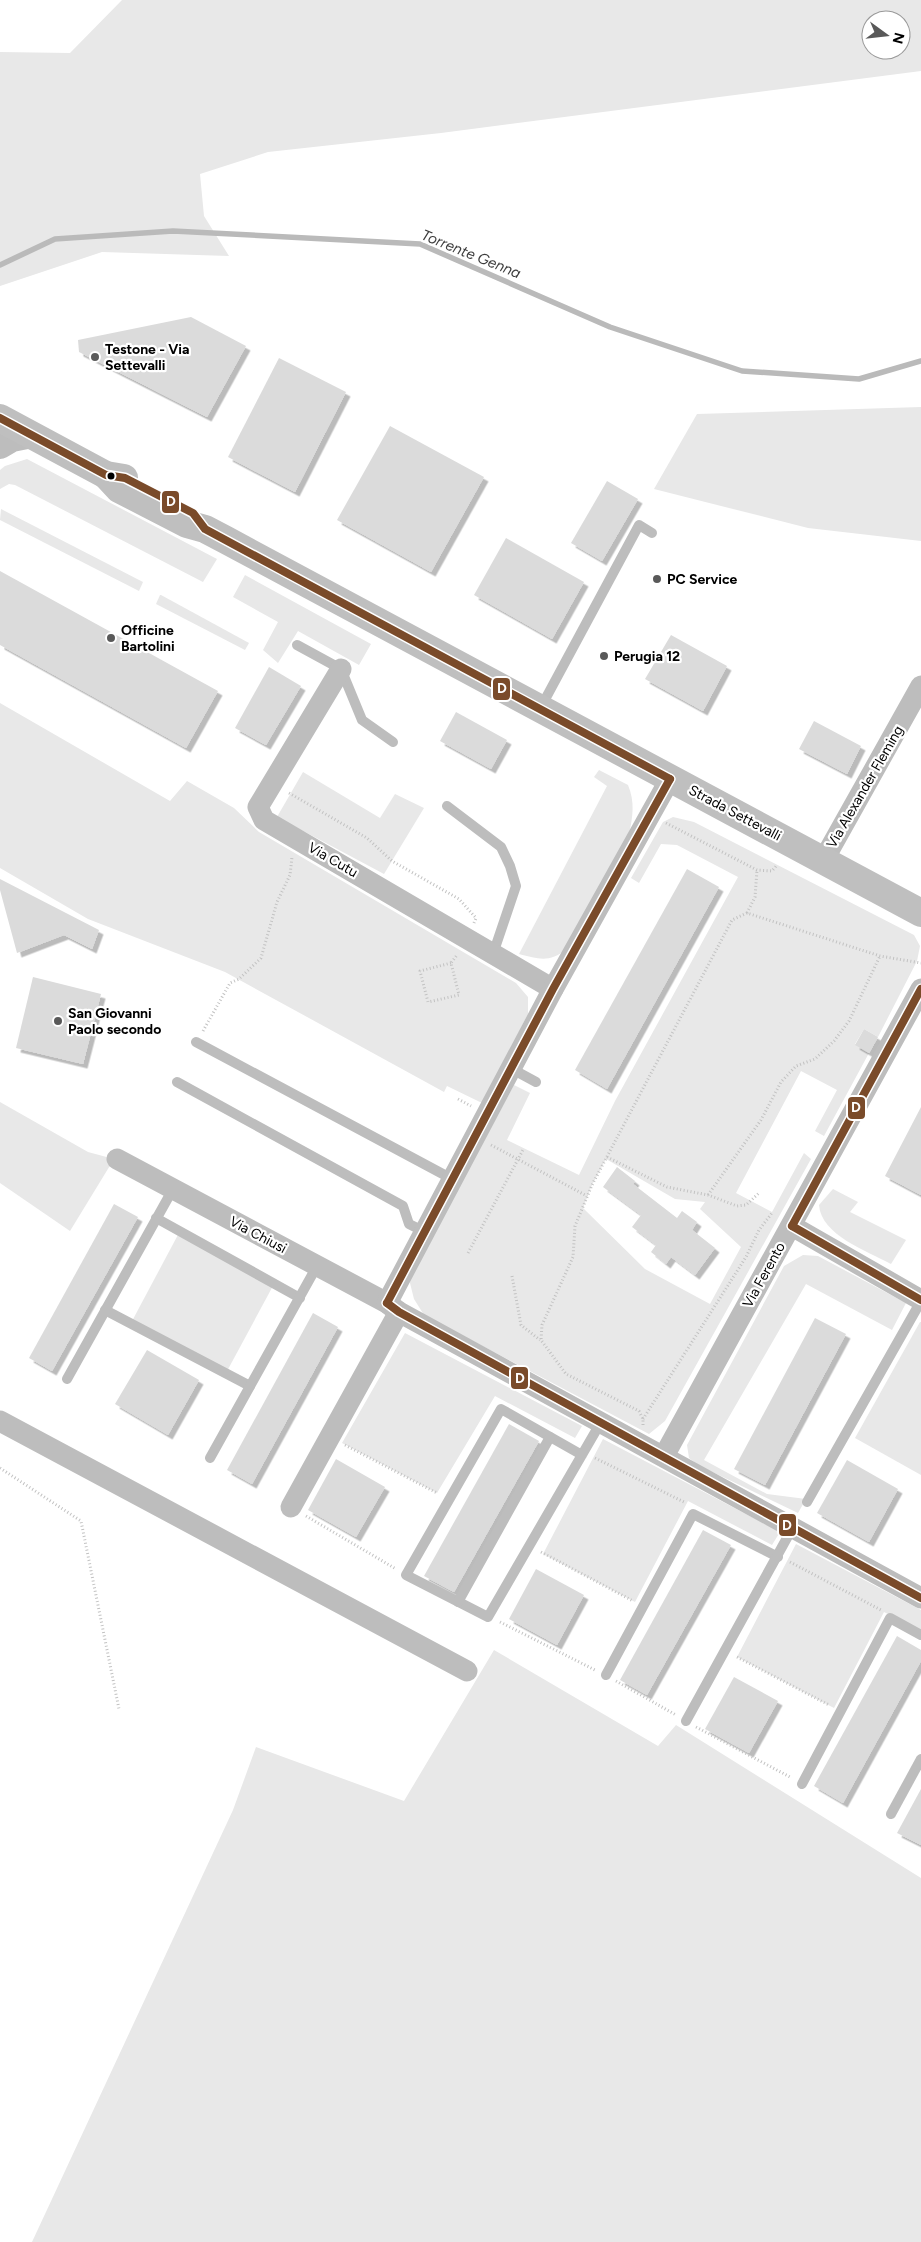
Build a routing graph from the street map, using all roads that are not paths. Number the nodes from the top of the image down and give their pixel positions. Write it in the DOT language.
graph roads {
  1 [pos="0,418"];
  2 [pos="32,435"];
  3 [pos="0,446"];
  4 [pos="652,533"];
  5 [pos="297,645"];
  6 [pos="341,669"];
  7 [pos="919,695"];
  8 [pos="541,708"];
  9 [pos="393,742"];
  10 [pos="670,779"];
  11 [pos="447,806"];
  12 [pos="823,861"];
  13 [pos="921,913"];
  14 [pos="493,954"];
  15 [pos="921,989"];
  16 [pos="554,990"];
  17 [pos="196,1042"];
  18 [pos="512,1069"];
  19 [pos="177,1082"];
  20 [pos="536,1082"];
  21 [pos="117,1159"];
  22 [pos="454,1180"];
  23 [pos="172,1189"];
  24 [pos="156,1218"];
  25 [pos="792,1226"];
  26 [pos="425,1232"];
  27 [pos="318,1266"];
  28 [pos="300,1298"];
  29 [pos="921,1300"];
  30 [pos="393,1308"];
  31 [pos="105,1310"];
  32 [pos="67,1379"];
  33 [pos="250,1386"];
  34 [pos="0,1421"];
  35 [pos="601,1422"];
  36 [pos="550,1437"];
  37 [pos="582,1455"];
  38 [pos="664,1456"];
  39 [pos="210,1458"];
  40 [pos="808,1502"];
  41 [pos="291,1507"];
  42 [pos="793,1527"];
  43 [pos="778,1557"];
  44 [pos="921,1598"];
  45 [pos="458,1602"];
  46 [pos="921,1635"];
  47 [pos="467,1671"];
  48 [pos="606,1675"];
  49 [pos="686,1721"];
  50 [pos="921,1759"];
  51 [pos="802,1784"];
  52 [pos="891,1814"];
  1 -- 2 [label="main road, Strada Settevalli"];
  2 -- 3 [label="street"];
  2 -- 8 [label="main road, Strada Settevalli"];
  4 -- 8 [label="lane"];
  5 -- 6 [label="lane"];
  6 -- 9 [label="lane"];
  6 -- 14 [label="street, Via Cutu"];
  7 -- 12 [label="street, Via Alexander Fleming"];
  8 -- 10 [label="main road, Strada Settevalli"];
  10 -- 12 [label="main road, Strada Settevalli"];
  10 -- 16 [label="street"];
  11 -- 14 [label="lane"];
  12 -- 13 [label="main road, Strada Settevalli"];
  14 -- 16 [label="street, Via Cutu"];
  15 -- 25 [label="street, Via Ferento"];
  16 -- 18 [label="street"];
  17 -- 22 [label="lane"];
  18 -- 20 [label="lane"];
  18 -- 22 [label="street"];
  19 -- 26 [label="lane"];
  21 -- 23 [label="street, Via Chiusi"];
  22 -- 26 [label="street"];
  23 -- 24 [label="lane"];
  23 -- 27 [label="street, Via Chiusi"];
  24 -- 28 [label="lane"];
  24 -- 31 [label="lane"];
  25 -- 29 [label="street"];
  25 -- 38 [label="street, Via Ferento"];
  26 -- 30 [label="street"];
  27 -- 28 [label="lane"];
  27 -- 30 [label="street, Via Chiusi"];
  28 -- 33 [label="lane"];
  29 -- 40 [label="lane"];
  30 -- 35 [label="street, Via Chiusi"];
  30 -- 41 [label="street"];
  31 -- 32 [label="lane"];
  31 -- 33 [label="lane"];
  33 -- 39 [label="lane"];
  34 -- 47 [label="street"];
  35 -- 37 [label="lane"];
  35 -- 38 [label="street, Via Chiusi"];
  36 -- 37 [label="lane"];
  36 -- 45 [label="lane"];
  36 -- 45 [label="lane"];
  37 -- 45 [label="lane"];
  38 -- 42 [label="street, Via Chiusi"];
  42 -- 43 [label="lane"];
  42 -- 44 [label="street, Via Chiusi"];
  43 -- 48 [label="lane"];
  43 -- 49 [label="lane"];
  46 -- 51 [label="lane"];
  50 -- 52 [label="lane"];
}
